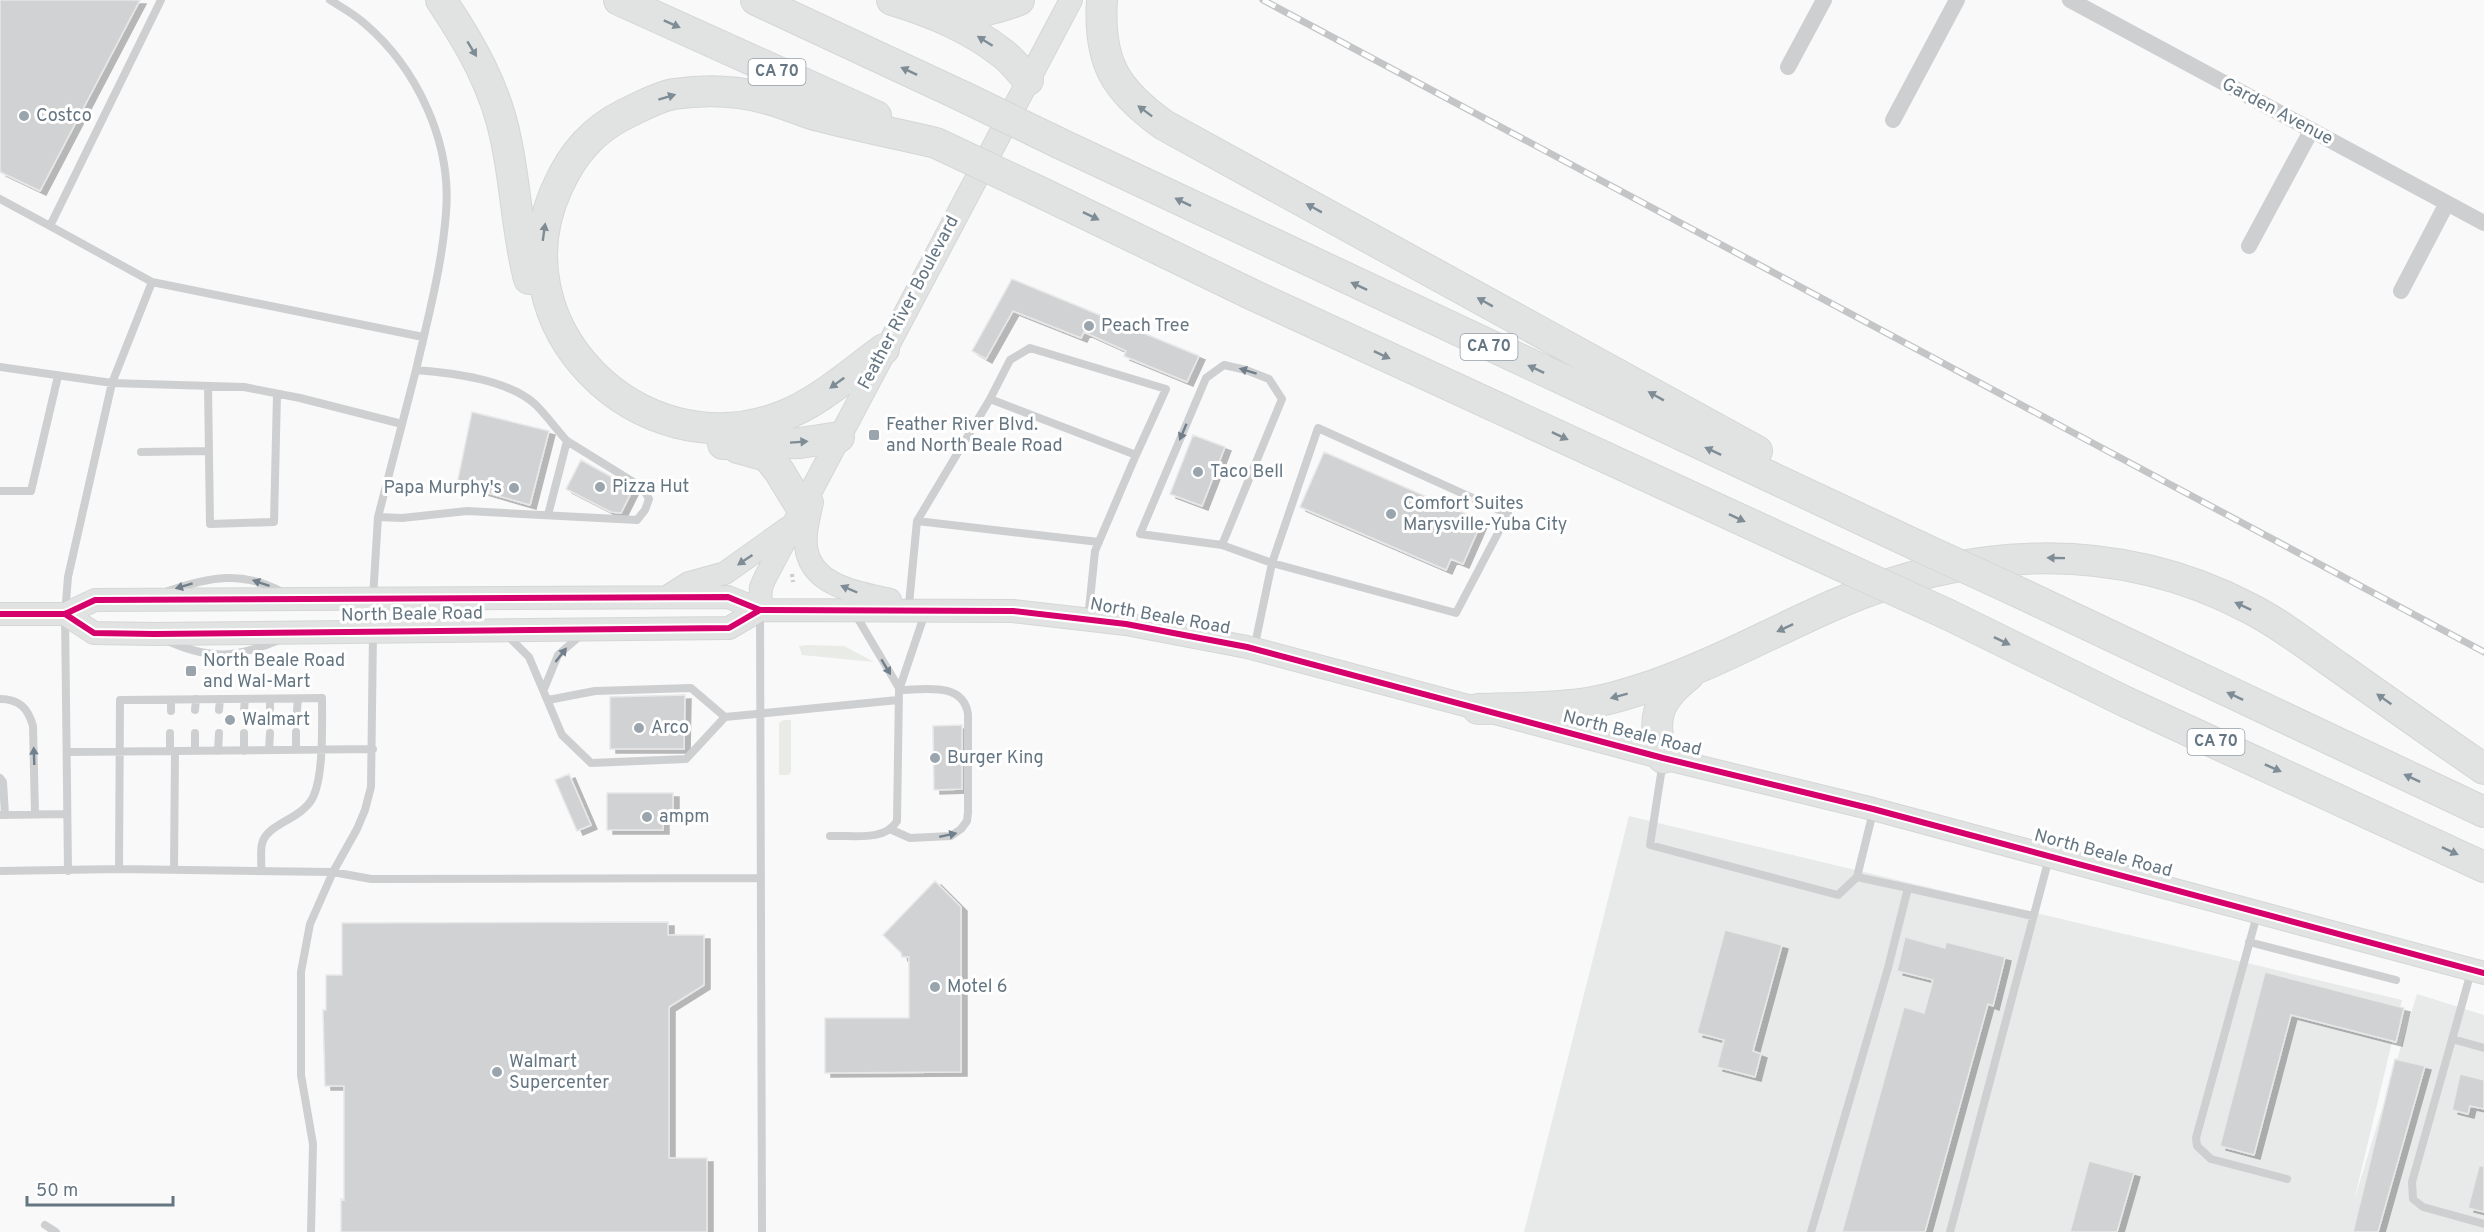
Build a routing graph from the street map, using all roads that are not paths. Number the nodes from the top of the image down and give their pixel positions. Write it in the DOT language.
graph roads {
  1 [pos="161,0"];
  2 [pos="330,0"];
  3 [pos="441,0"];
  4 [pos="619,0"];
  5 [pos="756,0"];
  6 [pos="892,0"];
  7 [pos="1019,0"];
  8 [pos="1071,0"];
  9 [pos="1102,0"];
  10 [pos="1824,0"];
  11 [pos="1957,0"];
  12 [pos="2070,0"];
  13 [pos="2093,6"];
  14 [pos="937,14"];
  15 [pos="1788,67"];
  16 [pos="1028,80"];
  17 [pos="1893,120"];
  18 [pos="2311,130"];
  19 [pos="936,143"];
  20 [pos="0,199"];
  21 [pos="2447,203"];
  22 [pos="2484,223"];
  23 [pos="50,226"];
  24 [pos="2249,246"];
  25 [pos="152,282"];
  26 [pos="2401,291"];
  27 [pos="423,337"];
  28 [pos="884,349"];
  29 [pos="0,367"];
  30 [pos="416,370"];
  31 [pos="58,376"];
  32 [pos="112,383"];
  33 [pos="208,386"];
  34 [pos="277,394"];
  35 [pos="990,399"];
  36 [pos="402,424"];
  37 [pos="839,437"];
  38 [pos="567,441"];
  39 [pos="727,444"];
  40 [pos="209,451"];
  41 [pos="141,452"];
  42 [pos="1136,455"];
  43 [pos="816,480"];
  44 [pos="0,491"];
  45 [pos="1849,514"];
  46 [pos="548,515"];
  47 [pos="796,516"];
  48 [pos="378,517"];
  49 [pos="917,521"];
  50 [pos="1099,542"];
  51 [pos="1222,545"];
  52 [pos="1272,563"];
  53 [pos="666,597"];
  54 [pos="373,599"];
  55 [pos="918,607"];
  56 [pos="852,609"];
  57 [pos="760,610"];
  58 [pos="0,614"];
  59 [pos="65,614"];
  60 [pos="1088,619"];
  61 [pos="588,628"];
  62 [pos="500,629"];
  63 [pos="373,632"];
  64 [pos="1253,649"];
  65 [pos="1695,671"];
  66 [pos="544,689"];
  67 [pos="899,689"];
  68 [pos="0,699"];
  69 [pos="196,699"];
  70 [pos="220,699"];
  71 [pos="245,699"];
  72 [pos="270,699"];
  73 [pos="298,699"];
  74 [pos="171,700"];
  75 [pos="548,700"];
  76 [pos="898,700"];
  77 [pos="270,709"];
  78 [pos="1478,709"];
  79 [pos="195,710"];
  80 [pos="219,710"];
  81 [pos="244,710"];
  82 [pos="297,710"];
  83 [pos="171,711"];
  84 [pos="760,713"];
  85 [pos="724,717"];
  86 [pos="296,732"];
  87 [pos="170,733"];
  88 [pos="195,733"];
  89 [pos="219,733"];
  90 [pos="244,733"];
  91 [pos="270,733"];
  92 [pos="373,749"];
  93 [pos="269,750"];
  94 [pos="296,750"];
  95 [pos="322,750"];
  96 [pos="172,751"];
  97 [pos="195,751"];
  98 [pos="218,751"];
  99 [pos="243,751"];
  100 [pos="67,752"];
  101 [pos="120,752"];
  102 [pos="1663,758"];
  103 [pos="2484,769"];
  104 [pos="0,778"];
  105 [pos="1873,809"];
  106 [pos="2484,812"];
  107 [pos="35,814"];
  108 [pos="67,814"];
  109 [pos="2,815"];
  110 [pos="892,830"];
  111 [pos="830,836"];
  112 [pos="2050,855"];
  113 [pos="2484,867"];
  114 [pos="119,869"];
  115 [pos="174,870"];
  116 [pos="0,871"];
  117 [pos="68,871"];
  118 [pos="261,871"];
  119 [pos="333,872"];
  120 [pos="1857,877"];
  121 [pos="760,878"];
  122 [pos="1908,888"];
  123 [pos="2258,911"];
  124 [pos="2033,916"];
  125 [pos="2249,942"];
  126 [pos="2478,971"];
  127 [pos="2396,980"];
  128 [pos="2452,1039"];
  129 [pos="2484,1048"];
  130 [pos="2287,1179"];
  131 [pos="2484,1224"];
  132 [pos="45,1225"];
  133 [pos="56,1232"];
  134 [pos="311,1232"];
  135 [pos="762,1232"];
  136 [pos="1811,1232"];
  137 [pos="1950,1232"];
  1 -- 23 [label="lane"];
  2 -- 27 [label="lane"];
  3 -- 39 [label="highway, one-way"];
  4 -- 19 [label="highway, CA 70, one-way"];
  45 -- 5 [label="highway, CA 70, one-way, bridge"];
  6 -- 14 [label="highway"];
  7 -- 14 [label="highway"];
  8 -- 16 [label="main road, Feather River Boulevard"];
  45 -- 9 [label="highway, one-way"];
  10 -- 15 [label="street"];
  11 -- 17 [label="street"];
  12 -- 13 [label="street, Garden Avenue"];
  13 -- 18 [label="street, Garden Avenue"];
  16 -- 14 [label="highway, one-way"];
  16 -- 28 [label="main road, Feather River Boulevard"];
  18 -- 21 [label="street, Garden Avenue"];
  18 -- 24 [label="street"];
  28 -- 19 [label="highway, one-way"];
  19 -- 113 [label="highway, CA 70, one-way, bridge"];
  20 -- 23 [label="lane"];
  21 -- 22 [label="street, Garden Avenue"];
  21 -- 26 [label="street"];
  23 -- 25 [label="lane"];
  25 -- 27 [label="lane"];
  25 -- 32 [label="lane"];
  27 -- 30 [label="lane"];
  28 -- 37 [label="main road, Feather River Boulevard"];
  29 -- 31 [label="lane"];
  30 -- 36 [label="lane"];
  30 -- 38 [label="lane"];
  31 -- 32 [label="lane"];
  31 -- 44 [label="lane"];
  32 -- 33 [label="lane"];
  32 -- 59 [label="lane"];
  33 -- 34 [label="lane"];
  33 -- 40 [label="lane"];
  34 -- 36 [label="lane"];
  34 -- 40 [label="lane"];
  35 -- 42 [label="lane"];
  35 -- 42 [label="lane"];
  35 -- 49 [label="lane"];
  36 -- 48 [label="lane"];
  39 -- 37 [label="highway, one-way"];
  37 -- 43 [label="main road, Feather River Boulevard"];
  38 -- 46 [label="lane"];
  38 -- 46 [label="lane"];
  39 -- 47 [label="highway"];
  40 -- 41 [label="lane"];
  42 -- 50 [label="lane"];
  43 -- 47 [label="main road, Feather River Boulevard"];
  55 -- 43 [label="main road, one-way"];
  106 -- 45 [label="highway, CA 70, one-way, bridge"];
  46 -- 48 [label="lane"];
  47 -- 53 [label="main road, one-way"];
  47 -- 57 [label="main road, Feather River Boulevard"];
  48 -- 54 [label="lane"];
  49 -- 50 [label="lane"];
  49 -- 55 [label="lane"];
  50 -- 60 [label="lane"];
  51 -- 51 [label="lane, one-way"];
  51 -- 52 [label="lane"];
  52 -- 52 [label="lane"];
  52 -- 64 [label="lane"];
  53 -- 54 [label="main road, North Beale Road"];
  53 -- 57 [label="main road, North Beale Road"];
  54 -- 59 [label="main road, North Beale Road, one-way"];
  55 -- 56 [label="main road, North Beale Road"];
  55 -- 60 [label="main road, North Beale Road"];
  55 -- 67 [label="lane"];
  56 -- 57 [label="main road, North Beale Road"];
  56 -- 67 [label="lane, one-way"];
  57 -- 61 [label="main road, North Beale Road"];
  57 -- 84 [label="lane"];
  58 -- 59 [label="main road, North Beale Road"];
  59 -- 63 [label="main road, North Beale Road"];
  59 -- 100 [label="lane"];
  60 -- 64 [label="main road, North Beale Road"];
  61 -- 62 [label="main road, North Beale Road"];
  66 -- 61 [label="lane, one-way"];
  62 -- 63 [label="main road, North Beale Road"];
  62 -- 66 [label="lane"];
  63 -- 92 [label="lane"];
  64 -- 78 [label="main road, North Beale Road"];
  65 -- 78 [label="highway, one-way"];
  65 -- 102 [label="highway"];
  103 -- 65 [label="highway, one-way"];
  66 -- 75 [label="lane"];
  67 -- 76 [label="lane"];
  110 -- 67 [label="lane, one-way"];
  107 -- 68 [label="lane, one-way"];
  69 -- 70 [label="lane"];
  69 -- 74 [label="lane"];
  69 -- 79 [label="lane"];
  70 -- 71 [label="lane"];
  70 -- 80 [label="lane"];
  71 -- 72 [label="lane"];
  71 -- 81 [label="lane"];
  72 -- 73 [label="lane"];
  72 -- 77 [label="lane"];
  73 -- 82 [label="lane"];
  73 -- 95 [label="lane"];
  74 -- 83 [label="lane"];
  74 -- 101 [label="lane"];
  75 -- 85 [label="lane"];
  75 -- 85 [label="lane"];
  76 -- 84 [label="lane"];
  76 -- 110 [label="lane"];
  78 -- 102 [label="main road, North Beale Road"];
  84 -- 85 [label="lane"];
  84 -- 121 [label="lane"];
  86 -- 94 [label="lane"];
  87 -- 96 [label="lane"];
  88 -- 97 [label="lane"];
  89 -- 98 [label="lane"];
  90 -- 99 [label="lane"];
  91 -- 93 [label="lane"];
  92 -- 95 [label="lane"];
  92 -- 119 [label="lane"];
  93 -- 94 [label="lane"];
  93 -- 99 [label="lane"];
  94 -- 95 [label="lane"];
  95 -- 118 [label="lane"];
  96 -- 97 [label="lane"];
  96 -- 101 [label="lane"];
  96 -- 115 [label="lane"];
  97 -- 98 [label="lane"];
  98 -- 99 [label="lane"];
  100 -- 101 [label="lane"];
  100 -- 108 [label="lane"];
  101 -- 114 [label="lane"];
  102 -- 105 [label="main road, North Beale Road"];
  102 -- 120 [label="lane"];
  104 -- 109 [label="lane"];
  105 -- 112 [label="main road, North Beale Road"];
  105 -- 120 [label="lane"];
  107 -- 108 [label="lane"];
  107 -- 109 [label="lane"];
  108 -- 117 [label="lane"];
  110 -- 111 [label="lane"];
  112 -- 123 [label="main road, North Beale Road"];
  112 -- 124 [label="lane"];
  114 -- 115 [label="lane"];
  114 -- 117 [label="lane"];
  115 -- 118 [label="lane"];
  116 -- 117 [label="lane"];
  118 -- 119 [label="lane"];
  119 -- 121 [label="lane"];
  119 -- 134 [label="lane"];
  120 -- 122 [label="lane"];
  121 -- 135 [label="lane"];
  122 -- 124 [label="lane"];
  122 -- 136 [label="lane"];
  123 -- 125 [label="lane"];
  123 -- 126 [label="main road, North Beale Road"];
  124 -- 137 [label="lane"];
  125 -- 127 [label="lane"];
  125 -- 130 [label="lane"];
  126 -- 128 [label="lane"];
  128 -- 129 [label="lane"];
  128 -- 131 [label="lane"];
  132 -- 133 [label="lane"];
}
